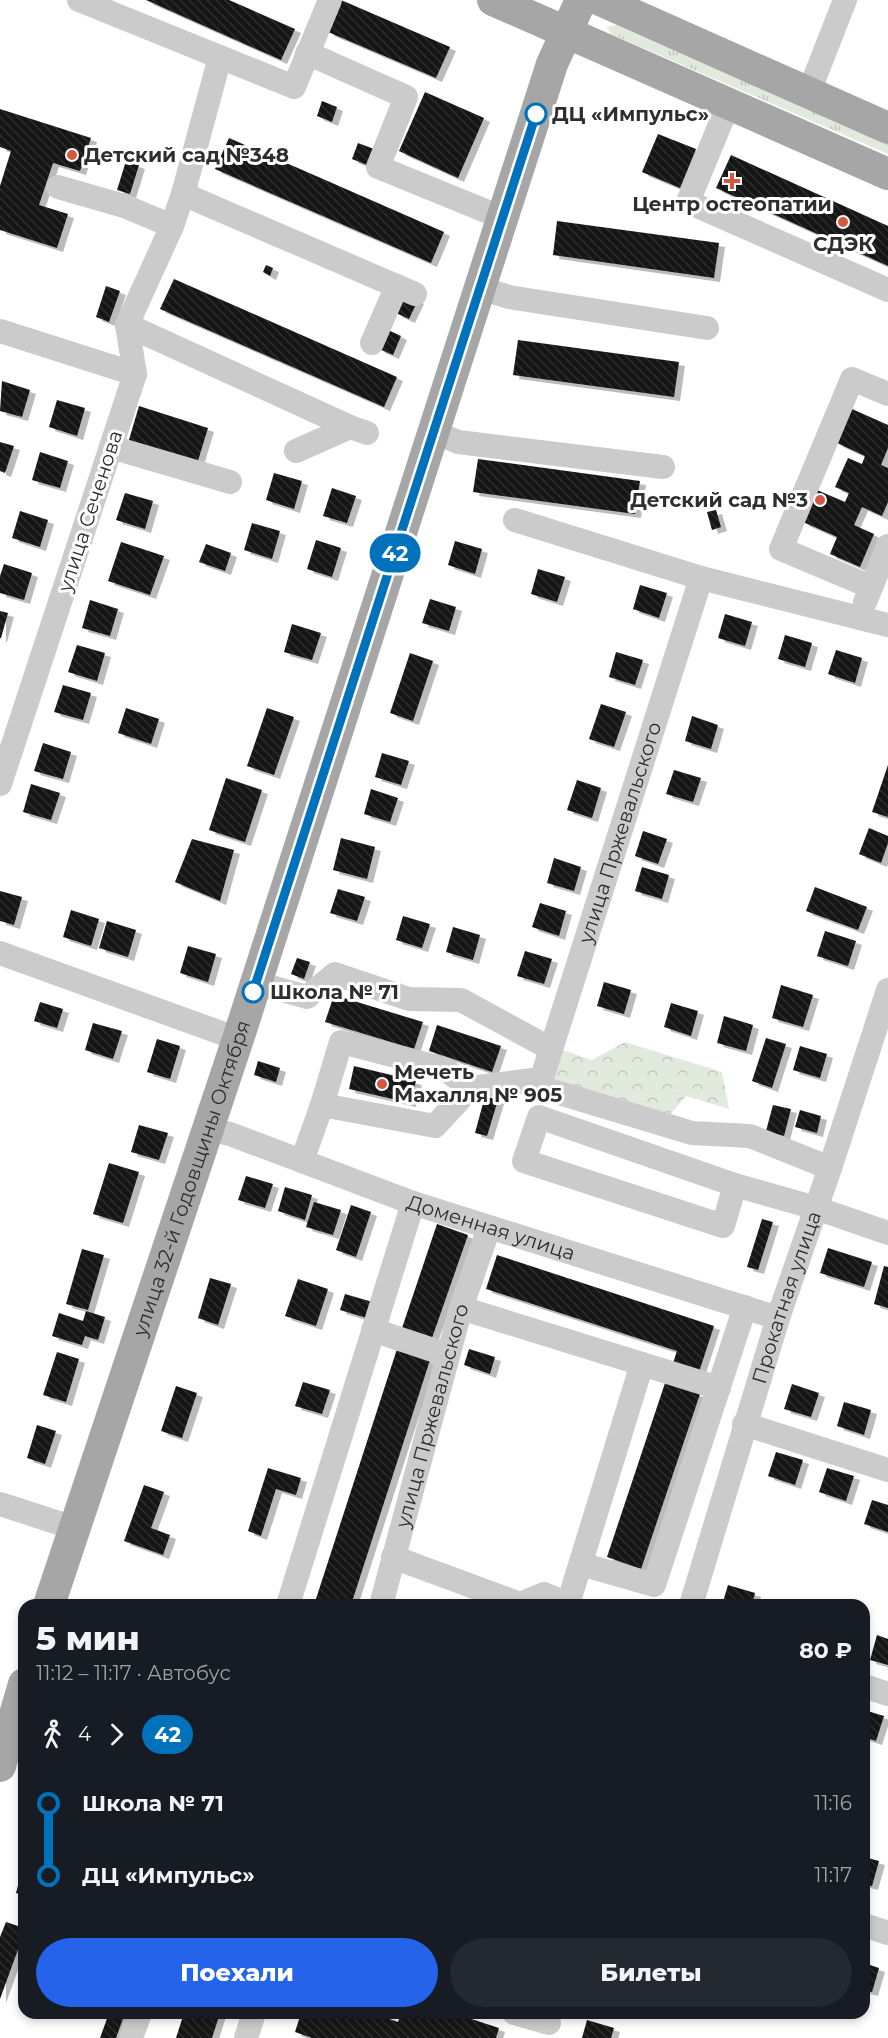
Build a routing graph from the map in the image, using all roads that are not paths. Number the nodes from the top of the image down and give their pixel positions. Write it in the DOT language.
graph roads {
  1 [pos="79,0"];
  2 [pos="330,0"];
  3 [pos="493,0"];
  4 [pos="581,0"];
  5 [pos="600,0"];
  6 [pos="845,0"];
  7 [pos="118,7"];
  8 [pos="566,33"];
  9 [pos="307,53"];
  10 [pos="220,57"];
  11 [pos="809,93"];
  12 [pos="728,105"];
  13 [pos="888,128"];
  14 [pos="888,174"];
  15 [pos="58,187"];
  16 [pos="183,194"];
  17 [pos="503,218"];
  18 [pos="172,226"];
  19 [pos="480,288"];
  20 [pos="888,290"];
  21 [pos="127,325"];
  22 [pos="707,328"];
  23 [pos="0,331"];
  24 [pos="372,343"];
  25 [pos="135,374"];
  26 [pos="888,394"];
  27 [pos="434,432"];
  28 [pos="111,447"];
  29 [pos="296,451"];
  30 [pos="663,467"];
  31 [pos="230,482"];
  32 [pos="515,520"];
  33 [pos="888,546"];
  34 [pos="701,578"];
  35 [pos="871,587"];
  36 [pos="858,617"];
  37 [pos="888,625"];
  38 [pos="0,784"];
  39 [pos="0,953"];
  40 [pos="256,983"];
  41 [pos="887,998"];
  42 [pos="238,1039"];
  43 [pos="551,1049"];
  44 [pos="539,1087"];
  45 [pos="470,1088"];
  46 [pos="322,1105"];
  47 [pos="208,1129"];
  48 [pos="302,1161"];
  49 [pos="830,1168"];
  50 [pos="735,1185"];
  51 [pos="412,1203"];
  52 [pos="816,1208"];
  53 [pos="489,1228"];
  54 [pos="888,1233"];
  55 [pos="745,1307"];
  56 [pos="461,1308"];
  57 [pos="778,1318"];
  58 [pos="373,1330"];
  59 [pos="448,1355"];
  60 [pos="642,1364"];
  61 [pos="718,1388"];
  62 [pos="744,1424"];
  63 [pos="888,1470"];
  64 [pos="0,1504"];
  65 [pos="74,1528"];
  66 [pos="393,1557"];
  67 [pos="581,1564"];
  68 [pos="51,1599"];
  69 [pos="290,1599"];
  70 [pos="382,1599"];
  71 [pos="506,1599"];
  72 [pos="532,1599"];
  73 [pos="556,1599"];
  74 [pos="572,1599"];
  75 [pos="693,1599"];
  76 [pos="870,1688"];
  77 [pos="888,1694"];
  78 [pos="18,1704"];
  79 [pos="0,1766"];
  80 [pos="870,1927"];
  81 [pos="888,1933"];
  82 [pos="138,2019"];
  83 [pos="252,2019"];
  84 [pos="531,2019"];
  85 [pos="548,2025"];
  86 [pos="131,2038"];
  87 [pos="246,2038"];
  1 -- 7 [label="street"];
  2 -- 9 [label="street"];
  3 -- 8 [label="main road"];
  4 -- 8 [label="main road, улица 32-й Годовщины Октября"];
  5 -- 11 [label="main road"];
  6 -- 11 [label="street"];
  7 -- 10 [label="street"];
  8 -- 12 [label="main road"];
  8 -- 17 [label="main road, улица 32-й Годовщины Октября"];
  9 -- 10 [label="street"];
  9 -- 17 [label="street"];
  10 -- 16 [label="street"];
  11 -- 13 [label="main road"];
  12 -- 14 [label="main road"];
  12 -- 20 [label="street"];
  15 -- 18 [label="street"];
  16 -- 18 [label="street"];
  16 -- 24 [label="street"];
  17 -- 19 [label="main road, улица 32-й Годовщины Октября"];
  18 -- 21 [label="street"];
  19 -- 22 [label="street"];
  19 -- 27 [label="main road, улица 32-й Годовщины Октября"];
  21 -- 25 [label="street"];
  21 -- 29 [label="street"];
  23 -- 25 [label="street"];
  25 -- 28 [label="street, улица Сеченова"];
  26 -- 35 [label="street"];
  27 -- 30 [label="street"];
  27 -- 40 [label="main road, улица 32-й Годовщины Октября"];
  28 -- 31 [label="street"];
  28 -- 38 [label="street, улица Сеченова"];
  32 -- 34 [label="street"];
  33 -- 35 [label="street"];
  34 -- 36 [label="street"];
  34 -- 43 [label="street, улица Пржевальского"];
  35 -- 36 [label="street"];
  36 -- 37 [label="street"];
  39 -- 42 [label="street"];
  40 -- 42 [label="main road, улица 32-й Годовщины Октября"];
  40 -- 43 [label="street"];
  41 -- 49 [label="street, Прокатная улица"];
  42 -- 47 [label="main road, улица 32-й Годовщины Октября"];
  43 -- 44 [label="street, улица Пржевальского"];
  44 -- 45 [label="street"];
  44 -- 49 [label="street"];
  45 -- 46 [label="street"];
  45 -- 46 [label="street"];
  46 -- 48 [label="street"];
  47 -- 48 [label="street, Доменная улица"];
  47 -- 65 [label="main road, улица 32-й Годовщины Октября"];
  48 -- 51 [label="street, Доменная улица"];
  49 -- 52 [label="street, Прокатная улица"];
  50 -- 50 [label="street"];
  50 -- 52 [label="street"];
  51 -- 53 [label="street, Доменная улица"];
  51 -- 58 [label="street"];
  52 -- 54 [label="street"];
  52 -- 57 [label="street, Прокатная улица"];
  53 -- 55 [label="street, Доменная улица"];
  53 -- 56 [label="street, улица Пржевальского"];
  55 -- 57 [label="street, Доменная улица"];
  55 -- 61 [label="street"];
  56 -- 59 [label="street, улица Пржевальского"];
  56 -- 60 [label="street"];
  57 -- 62 [label="street, Прокатная улица"];
  58 -- 59 [label="street"];
  58 -- 69 [label="street"];
  59 -- 66 [label="street, улица Пржевальского"];
  60 -- 61 [label="street"];
  60 -- 67 [label="street"];
  61 -- 67 [label="street"];
  62 -- 63 [label="street"];
  62 -- 75 [label="street, Прокатная улица"];
  64 -- 65 [label="street"];
  65 -- 68 [label="main road, улица 32-й Годовщины Октября"];
  66 -- 70 [label="street, улица Пржевальского"];
  66 -- 71 [label="street"];
  67 -- 74 [label="street"];
  72 -- 73 [label="street"];
  76 -- 77 [label="street"];
  78 -- 79 [label="main road"];
  80 -- 81 [label="street"];
  82 -- 86 [label="street"];
  83 -- 87 [label="street"];
  84 -- 85 [label="street"];
}
